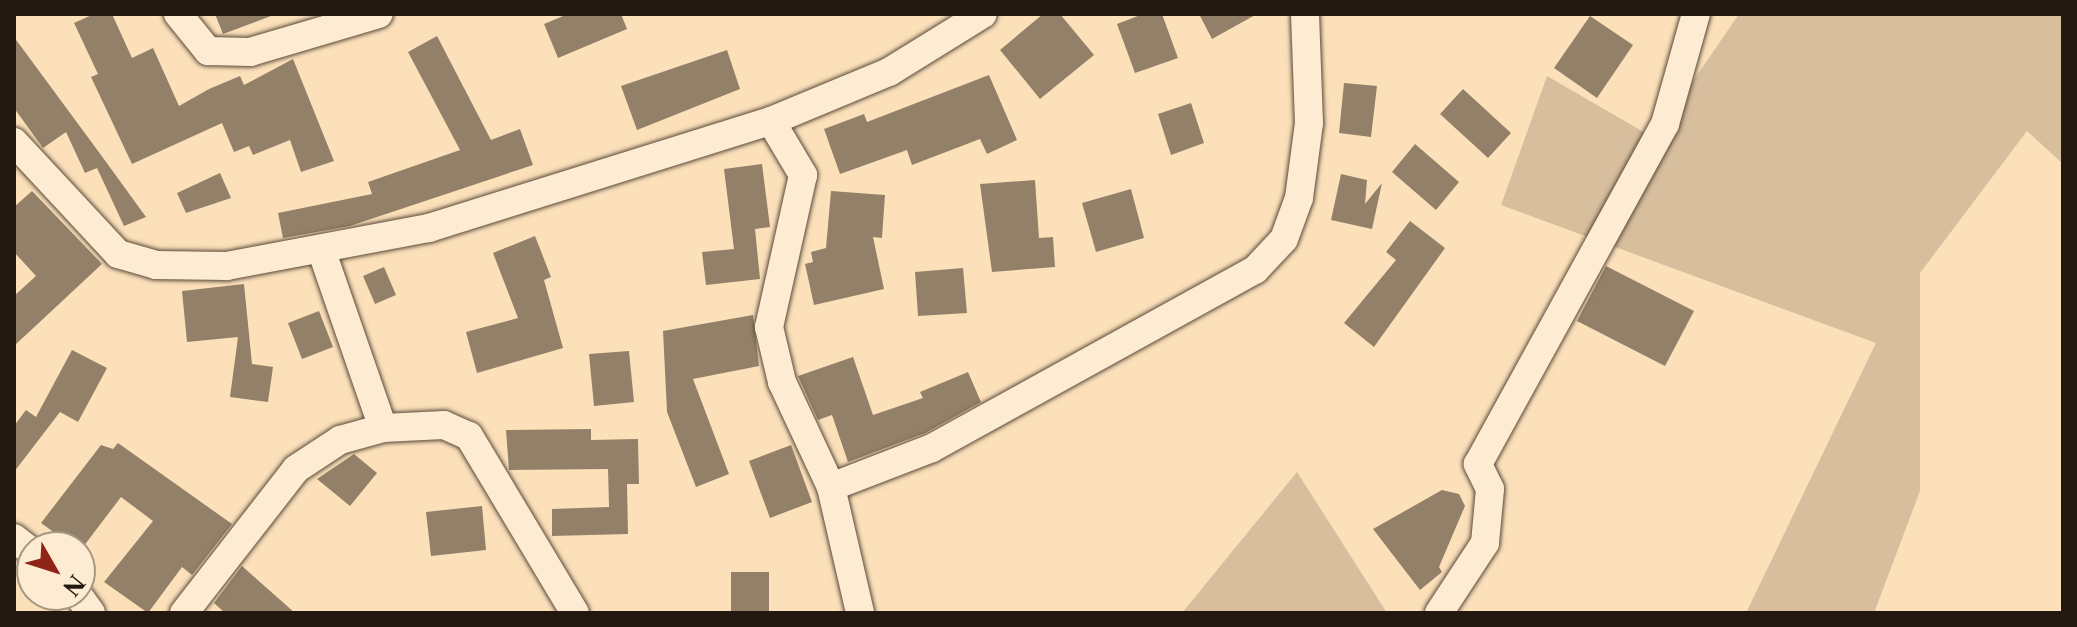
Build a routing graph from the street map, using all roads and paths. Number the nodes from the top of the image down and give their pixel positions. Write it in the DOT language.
graph roads {
  1 [pos="178,14"];
  2 [pos="379,14"];
  3 [pos="983,14"];
  4 [pos="1305,14"];
  5 [pos="1696,14"];
  6 [pos="771,121"];
  7 [pos="14,142"];
  8 [pos="322,252"];
  9 [pos="383,428"];
  10 [pos="831,487"];
  11 [pos="184,613"];
  12 [pos="575,613"];
  13 [pos="860,613"];
  14 [pos="1439,613"];
  1 -- 2 [label="street"];
  3 -- 6 [label="street"];
  4 -- 10 [label="street"];
  5 -- 14 [label="street"];
  6 -- 8 [label="street"];
  6 -- 10 [label="street"];
  7 -- 8 [label="street"];
  8 -- 9 [label="street"];
  9 -- 11 [label="street"];
  9 -- 12 [label="street"];
  10 -- 13 [label="street"];
}
